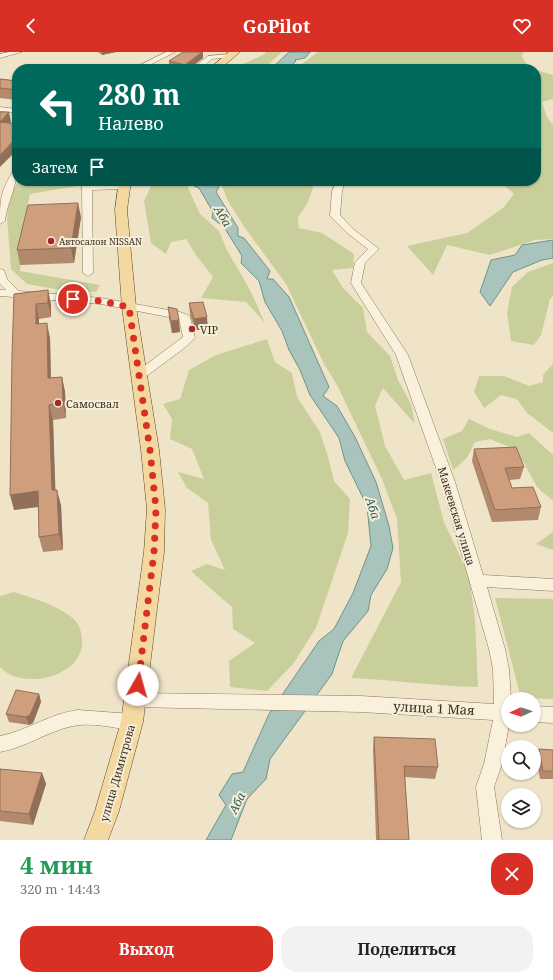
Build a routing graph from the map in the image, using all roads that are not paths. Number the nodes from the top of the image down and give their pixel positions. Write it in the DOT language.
graph roads {
  1 [pos="20,52"];
  2 [pos="172,52"];
  3 [pos="232,54"];
  4 [pos="0,56"];
  5 [pos="147,64"];
  6 [pos="202,64"];
  7 [pos="220,64"];
  8 [pos="0,109"];
  9 [pos="12,110"];
  10 [pos="12,180"];
  11 [pos="88,186"];
  12 [pos="125,186"];
  13 [pos="339,186"];
  14 [pos="0,221"];
  15 [pos="0,272"];
  16 [pos="88,273"];
  17 [pos="0,293"];
  18 [pos="16,294"];
  19 [pos="129,307"];
  20 [pos="140,375"];
  21 [pos="477,581"];
  22 [pos="553,585"];
  23 [pos="503,692"];
  24 [pos="134,711"];
  25 [pos="501,712"];
  26 [pos="541,714"];
  27 [pos="553,715"];
  28 [pos="501,729"];
  29 [pos="0,744"];
  30 [pos="96,840"];
  31 [pos="492,840"];
  1 -- 4 [label="street"];
  2 -- 5 [label="street"];
  3 -- 6 [label="street"];
  3 -- 7 [label="main road"];
  8 -- 9 [label="street"];
  10 -- 14 [label="street"];
  11 -- 16 [label="street"];
  12 -- 19 [label="main road, улица Димитрова"];
  13 -- 21 [label="street, Макеевская улица"];
  15 -- 18 [label="street"];
  17 -- 18 [label="street"];
  18 -- 19 [label="street"];
  19 -- 20 [label="main road, улица Димитрова"];
  19 -- 20 [label="street"];
  20 -- 24 [label="main road, улица Димитрова"];
  21 -- 22 [label="street"];
  21 -- 23 [label="street, Макеевская улица"];
  24 -- 25 [label="street, улица 1 Мая"];
  24 -- 29 [label="street, улица 1 Мая"];
  24 -- 30 [label="main road, улица Димитрова"];
  26 -- 27 [label="street"];
  28 -- 31 [label="street, Макеевская улица"];
}
